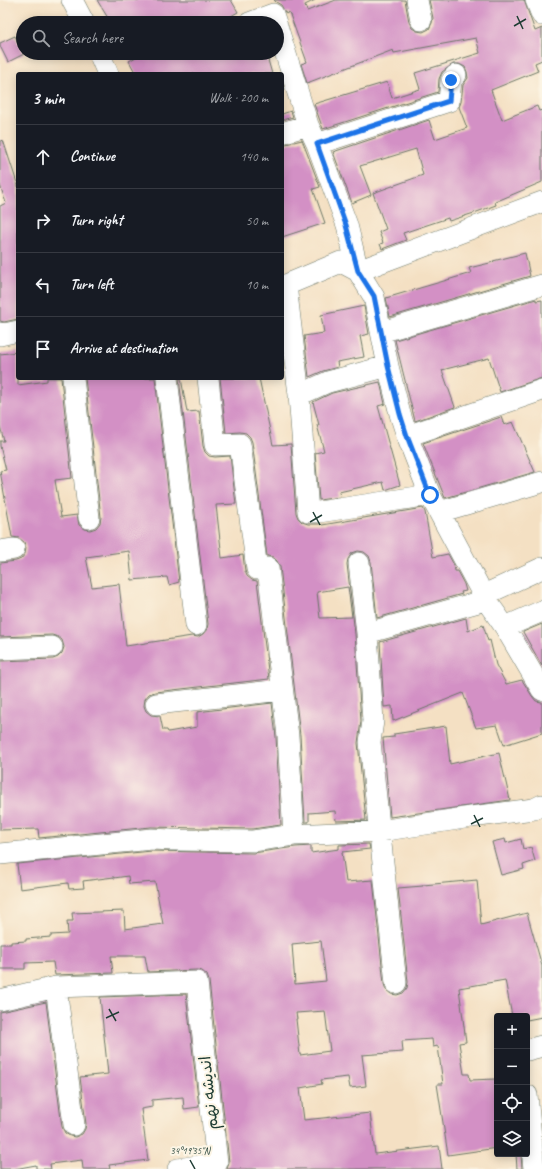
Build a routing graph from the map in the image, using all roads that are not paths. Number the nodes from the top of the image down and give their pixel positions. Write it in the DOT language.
graph roads {
  1 [pos="72,0"];
  2 [pos="417,0"];
  3 [pos="536,0"];
  4 [pos="542,15"];
  5 [pos="80,16"];
  6 [pos="421,20"];
  7 [pos="284,48"];
  8 [pos="102,60"];
  9 [pos="107,72"];
  10 [pos="456,75"];
  11 [pos="308,125"];
  12 [pos="284,132"];
  13 [pos="317,144"];
  14 [pos="542,202"];
  15 [pos="358,271"];
  16 [pos="284,285"];
  17 [pos="542,285"];
  18 [pos="16,331"];
  19 [pos="381,332"];
  20 [pos="0,333"];
  21 [pos="388,366"];
  22 [pos="73,380"];
  23 [pos="167,380"];
  24 [pos="208,380"];
  25 [pos="542,390"];
  26 [pos="299,395"];
  27 [pos="407,436"];
  28 [pos="542,482"];
  29 [pos="434,503"];
  30 [pos="89,518"];
  31 [pos="359,563"];
  32 [pos="542,568"];
  33 [pos="485,597"];
  34 [pos="542,611"];
  35 [pos="196,625"];
  36 [pos="505,627"];
  37 [pos="367,633"];
  38 [pos="52,647"];
  39 [pos="0,649"];
  40 [pos="282,690"];
  41 [pos="542,690"];
  42 [pos="156,704"];
  43 [pos="542,805"];
  44 [pos="380,831"];
  45 [pos="294,835"];
  46 [pos="0,854"];
  47 [pos="396,983"];
  48 [pos="56,987"];
  49 [pos="0,1000"];
  50 [pos="542,1046"];
  51 [pos="530,1049"];
  52 [pos="529,1121"];
  53 [pos="74,1125"];
  54 [pos="178,1169"];
  55 [pos="534,1169"];
  1 -- 5 [label="street"];
  2 -- 6 [label="street"];
  3 -- 4 [label="street"];
  7 -- 11 [label="street"];
  8 -- 9 [label="street"];
  10 -- 13 [label="street"];
  11 -- 12 [label="street"];
  11 -- 13 [label="street"];
  13 -- 15 [label="street"];
  14 -- 15 [label="street"];
  15 -- 16 [label="street"];
  15 -- 19 [label="street"];
  16 -- 26 [label="street"];
  17 -- 19 [label="street"];
  18 -- 20 [label="street"];
  19 -- 21 [label="street"];
  21 -- 26 [label="street"];
  21 -- 27 [label="street"];
  22 -- 30 [label="street"];
  23 -- 35 [label="street"];
  24 -- 40 [label="street"];
  25 -- 27 [label="street"];
  26 -- 29 [label="street"];
  27 -- 29 [label="street"];
  28 -- 29 [label="street"];
  29 -- 33 [label="street"];
  31 -- 37 [label="street"];
  32 -- 33 [label="street"];
  33 -- 36 [label="street"];
  33 -- 37 [label="street"];
  34 -- 36 [label="street"];
  36 -- 41 [label="street"];
  37 -- 44 [label="street"];
  38 -- 39 [label="street"];
  40 -- 42 [label="street"];
  40 -- 45 [label="street"];
  43 -- 44 [label="street"];
  44 -- 45 [label="street"];
  44 -- 47 [label="street"];
  45 -- 46 [label="street"];
  48 -- 49 [label="street"];
  48 -- 53 [label="street"];
  48 -- 54 [label="street, اندیشه نهم"];
  50 -- 51 [label="street"];
  52 -- 55 [label="street"];
}
